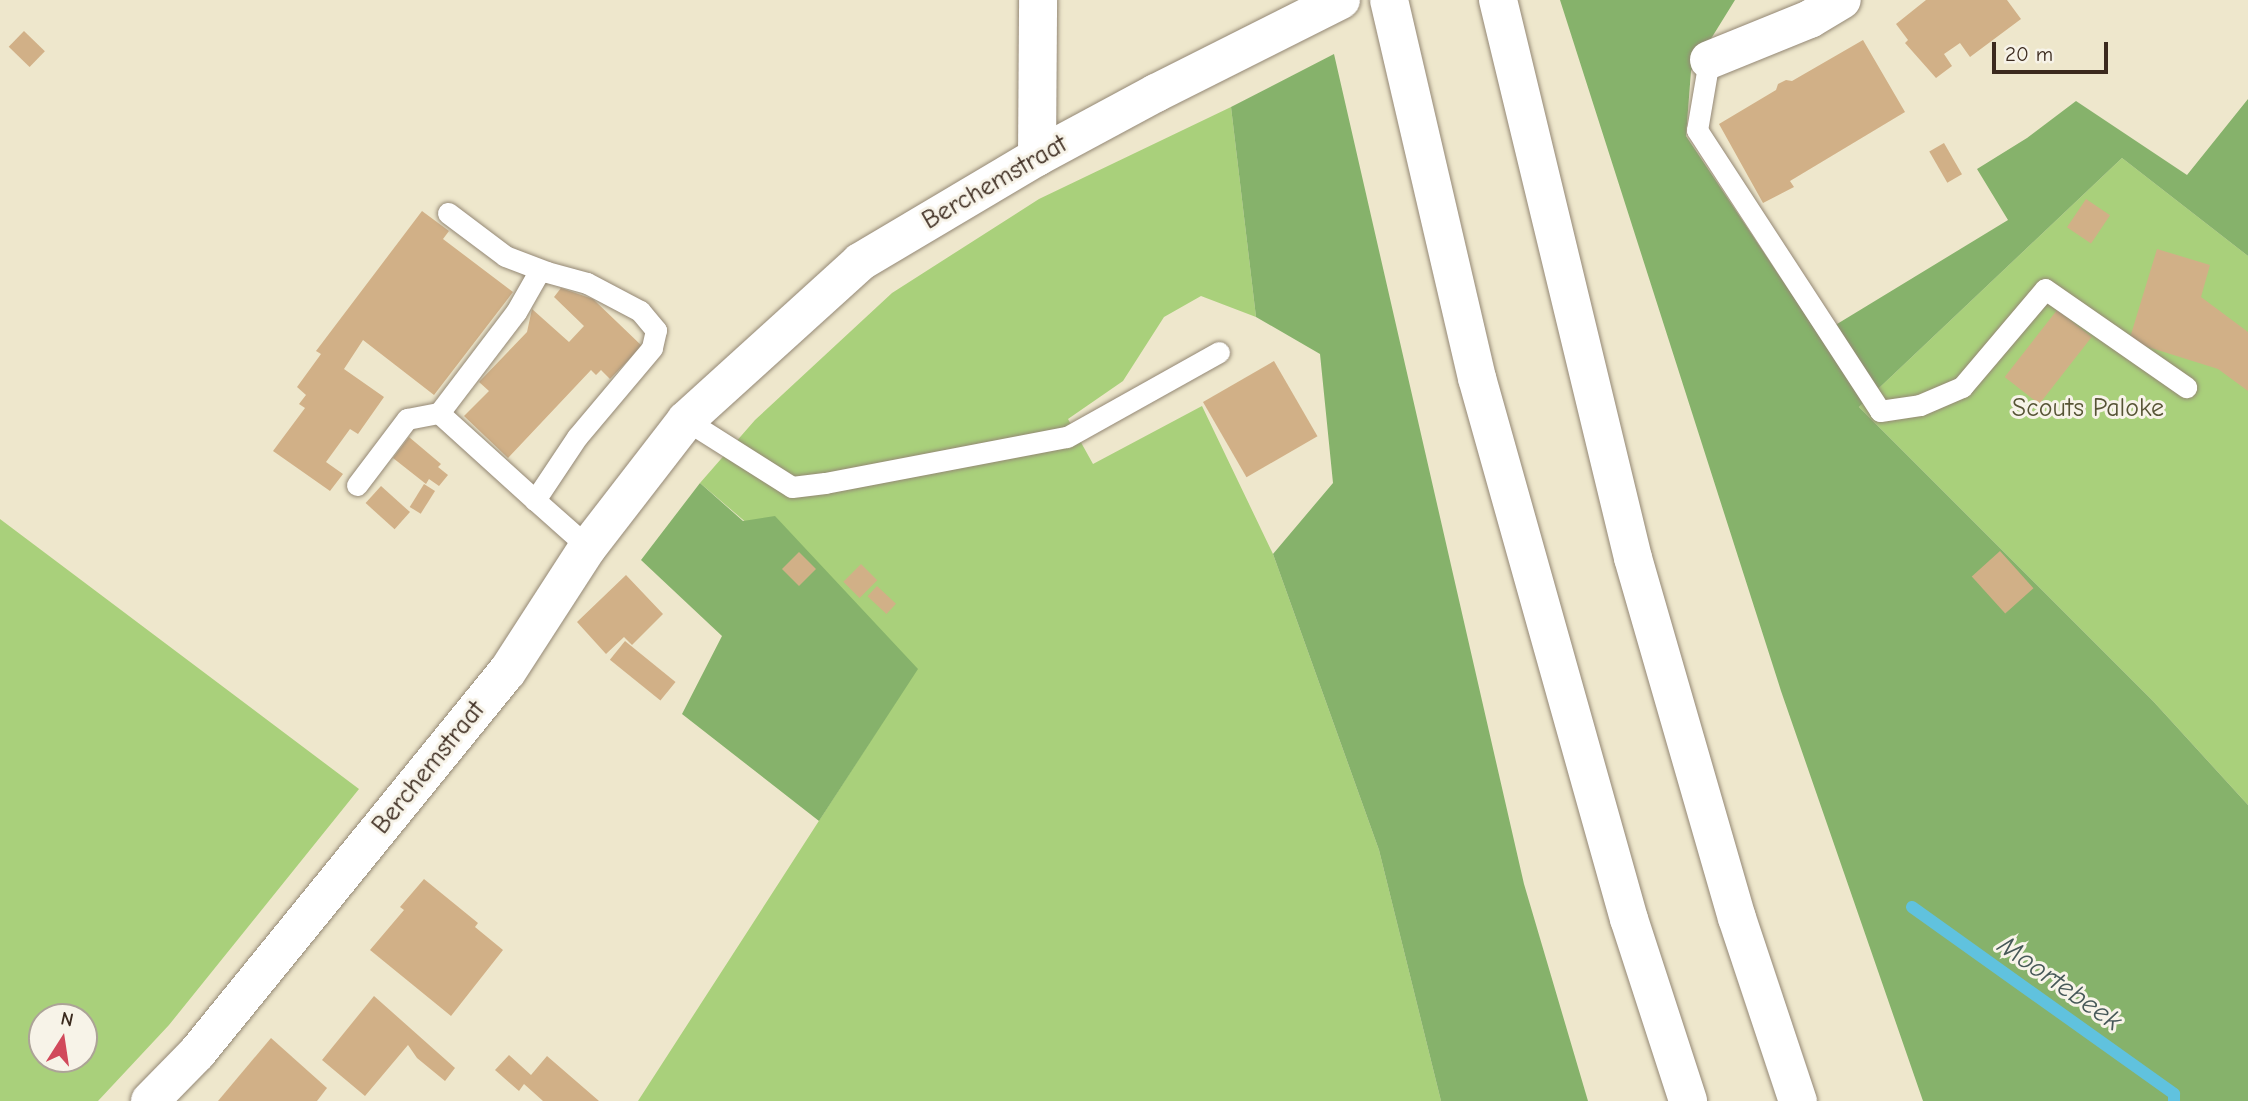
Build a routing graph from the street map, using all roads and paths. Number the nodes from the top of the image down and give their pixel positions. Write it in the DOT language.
graph roads {
  1 [pos="1038,0"];
  2 [pos="1341,0"];
  3 [pos="1389,0"];
  4 [pos="1498,0"];
  5 [pos="1842,0"];
  6 [pos="1709,60"];
  7 [pos="1037,157"];
  8 [pos="448,213"];
  9 [pos="540,270"];
  10 [pos="1219,352"];
  11 [pos="2186,387"];
  12 [pos="439,413"];
  13 [pos="686,420"];
  14 [pos="357,485"];
  15 [pos="535,500"];
  16 [pos="588,547"];
  17 [pos="150,1101"];
  18 [pos="1688,1101"];
  19 [pos="1798,1101"];
  1 -- 7 [label="main road"];
  2 -- 7 [label="main road, Berchemstraat"];
  3 -- 18 [label="main road"];
  4 -- 19 [label="main road"];
  5 -- 6 [label="main road"];
  6 -- 11 [label="lane"];
  7 -- 13 [label="main road, Berchemstraat"];
  8 -- 9 [label="lane"];
  9 -- 12 [label="lane"];
  9 -- 15 [label="lane"];
  10 -- 13 [label="lane"];
  12 -- 14 [label="lane"];
  12 -- 15 [label="lane"];
  13 -- 16 [label="main road, Berchemstraat"];
  15 -- 16 [label="lane"];
  16 -- 17 [label="main road, Berchemstraat"];
}
